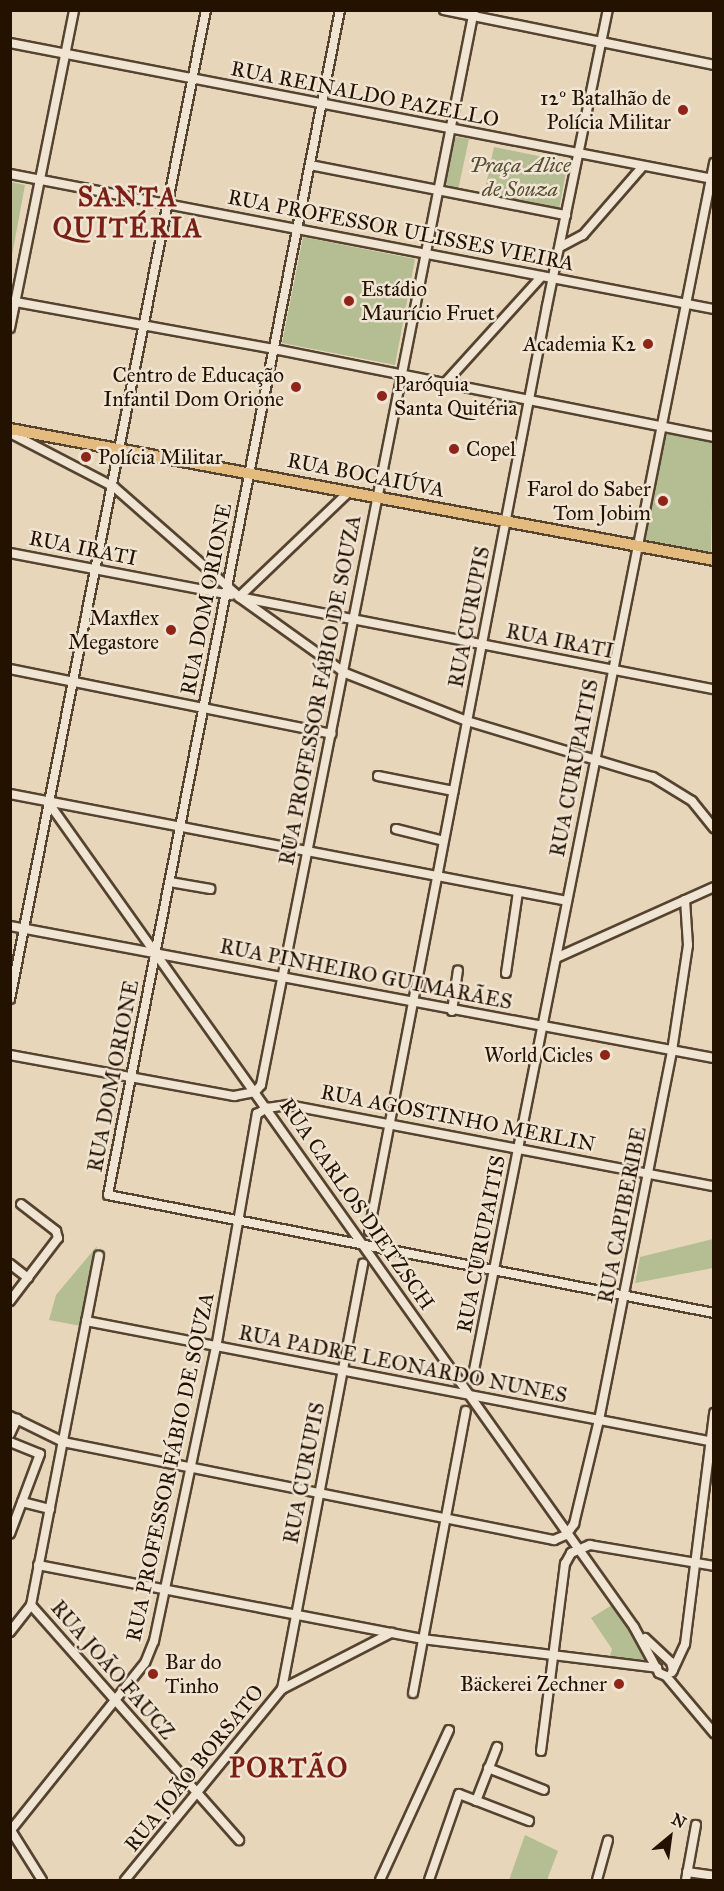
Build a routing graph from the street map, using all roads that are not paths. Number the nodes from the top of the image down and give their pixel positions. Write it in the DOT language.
graph roads {
  1 [pos="74,10"];
  2 [pos="206,10"];
  3 [pos="340,10"];
  4 [pos="444,10"];
  5 [pos="608,10"];
  6 [pos="473,13"];
  7 [pos="602,42"];
  8 [pos="10,43"];
  9 [pos="67,54"];
  10 [pos="714,65"];
  11 [pos="193,78"];
  12 [pos="321,103"];
  13 [pos="448,128"];
  14 [pos="579,153"];
  15 [pos="714,163"];
  16 [pos="309,165"];
  17 [pos="643,166"];
  18 [pos="10,174"];
  19 [pos="41,179"];
  20 [pos="712,179"];
  21 [pos="436,191"];
  22 [pos="169,204"];
  23 [pos="566,215"];
  24 [pos="297,228"];
  25 [pos="560,247"];
  26 [pos="425,253"];
  27 [pos="542,276"];
  28 [pos="553,278"];
  29 [pos="13,302"];
  30 [pos="686,304"];
  31 [pos="714,309"];
  32 [pos="10,328"];
  33 [pos="145,328"];
  34 [pos="274,349"];
  35 [pos="402,374"];
  36 [pos="445,383"];
  37 [pos="531,401"];
  38 [pos="662,426"];
  39 [pos="10,429"];
  40 [pos="10,433"];
  41 [pos="714,437"];
  42 [pos="122,449"];
  43 [pos="249,473"];
  44 [pos="114,487"];
  45 [pos="349,492"];
  46 [pos="377,497"];
  47 [pos="506,521"];
  48 [pos="638,546"];
  49 [pos="10,553"];
  50 [pos="714,560"];
  51 [pos="97,569"];
  52 [pos="226,590"];
  53 [pos="239,597"];
  54 [pos="356,620"];
  55 [pos="482,644"];
  56 [pos="10,669"];
  57 [pos="611,669"];
  58 [pos="345,673"];
  59 [pos="73,681"];
  60 [pos="714,689"];
  61 [pos="203,708"];
  62 [pos="467,721"];
  63 [pos="332,734"];
  64 [pos="594,758"];
  65 [pos="378,776"];
  66 [pos="454,791"];
  67 [pos="10,794"];
  68 [pos="48,802"];
  69 [pos="180,827"];
  70 [pos="714,828"];
  71 [pos="396,829"];
  72 [pos="444,841"];
  73 [pos="306,851"];
  74 [pos="437,877"];
  75 [pos="170,882"];
  76 [pos="714,887"];
  77 [pos="210,889"];
  78 [pos="518,892"];
  79 [pos="567,900"];
  80 [pos="685,900"];
  81 [pos="10,926"];
  82 [pos="24,929"];
  83 [pos="156,951"];
  84 [pos="556,958"];
  85 [pos="458,970"];
  86 [pos="506,974"];
  87 [pos="282,975"];
  88 [pos="10,999"];
  89 [pos="413,1003"];
  90 [pos="452,1011"];
  91 [pos="542,1027"];
  92 [pos="672,1051"];
  93 [pos="10,1055"];
  94 [pos="714,1058"];
  95 [pos="131,1077"];
  96 [pos="255,1092"];
  97 [pos="267,1108"];
  98 [pos="389,1125"];
  99 [pos="518,1148"];
  100 [pos="648,1172"];
  101 [pos="714,1186"];
  102 [pos="21,1204"];
  103 [pos="238,1222"];
  104 [pos="369,1231"];
  105 [pos="365,1246"];
  106 [pos="99,1256"];
  107 [pos="10,1264"];
  108 [pos="363,1264"];
  109 [pos="494,1271"];
  110 [pos="28,1278"];
  111 [pos="624,1297"];
  112 [pos="10,1301"];
  113 [pos="714,1313"];
  114 [pos="86,1321"];
  115 [pos="216,1348"];
  116 [pos="342,1372"];
  117 [pos="472,1380"];
  118 [pos="469,1394"];
  119 [pos="466,1411"];
  120 [pos="714,1413"];
  121 [pos="14,1418"];
  122 [pos="599,1420"];
  123 [pos="10,1434"];
  124 [pos="10,1442"];
  125 [pos="63,1442"];
  126 [pos="712,1442"];
  127 [pos="190,1467"];
  128 [pos="318,1492"];
  129 [pos="22,1502"];
  130 [pos="50,1509"];
  131 [pos="445,1518"];
  132 [pos="10,1534"];
  133 [pos="568,1534"];
  134 [pos="578,1548"];
  135 [pos="696,1563"];
  136 [pos="38,1565"];
  137 [pos="714,1566"];
  138 [pos="164,1589"];
  139 [pos="31,1605"];
  140 [pos="296,1614"];
  141 [pos="634,1627"];
  142 [pos="10,1632"];
  143 [pos="391,1633"];
  144 [pos="422,1639"];
  145 [pos="646,1647"];
  146 [pos="682,1651"];
  147 [pos="552,1655"];
  148 [pos="666,1660"];
  149 [pos="632,1665"];
  150 [pos="657,1667"];
  151 [pos="670,1673"];
  152 [pos="282,1689"];
  153 [pos="413,1693"];
  154 [pos="116,1700"];
  155 [pos="449,1730"];
  156 [pos="714,1732"];
  157 [pos="497,1746"];
  158 [pos="541,1752"];
  159 [pos="488,1768"];
  160 [pos="544,1790"];
  161 [pos="198,1795"];
  162 [pos="476,1800"];
  163 [pos="529,1821"];
  164 [pos="696,1825"];
  165 [pos="11,1830"];
  166 [pos="239,1840"];
  167 [pos="608,1840"];
  168 [pos="687,1876"];
  169 [pos="714,1876"];
  170 [pos="40,1880"];
  171 [pos="124,1881"];
  172 [pos="380,1881"];
  173 [pos="429,1881"];
  174 [pos="597,1881"];
  1 -- 9 [label="street"];
  2 -- 11 [label="street"];
  3 -- 12 [label="street, RUA DOM ORIONE"];
  4 -- 6 [label="street"];
  5 -- 7 [label="street, RUA CURUPIS"];
  6 -- 7 [label="street"];
  6 -- 13 [label="street, RUA PROFESSOR FÁBIO DE SOUZA"];
  7 -- 10 [label="street"];
  7 -- 14 [label="street, RUA CURUPIS"];
  8 -- 9 [label="street, RUA REINALDO PAZELLO"];
  9 -- 11 [label="street, RUA REINALDO PAZELLO"];
  9 -- 19 [label="street"];
  11 -- 12 [label="street, RUA REINALDO PAZELLO"];
  11 -- 22 [label="street"];
  12 -- 13 [label="street, RUA REINALDO PAZELLO"];
  12 -- 16 [label="street, RUA DOM ORIONE"];
  13 -- 14 [label="street, RUA REINALDO PAZELLO"];
  13 -- 21 [label="street, RUA PROFESSOR FÁBIO DE SOUZA"];
  14 -- 17 [label="street, RUA REINALDO PAZELLO"];
  14 -- 23 [label="street, RUA CURUPIS"];
  15 -- 20 [label="street, RUA CURUPAITIS"];
  16 -- 21 [label="street"];
  16 -- 24 [label="street, RUA DOM ORIONE"];
  17 -- 20 [label="street, RUA REINALDO PAZELLO"];
  17 -- 25 [label="street"];
  18 -- 19 [label="street, RUA PROFESSOR ULISSES VIEIRA"];
  19 -- 22 [label="street, RUA PROFESSOR ULISSES VIEIRA"];
  19 -- 29 [label="street"];
  20 -- 30 [label="street, RUA CURUPAITIS"];
  21 -- 23 [label="street"];
  21 -- 26 [label="street, RUA PROFESSOR FÁBIO DE SOUZA"];
  22 -- 24 [label="street, RUA PROFESSOR ULISSES VIEIRA"];
  22 -- 33 [label="street"];
  23 -- 25 [label="street, RUA CURUPIS"];
  24 -- 26 [label="street, RUA PROFESSOR ULISSES VIEIRA"];
  24 -- 34 [label="street, RUA DOM ORIONE"];
  25 -- 28 [label="street, RUA CURUPIS"];
  26 -- 27 [label="street, RUA PROFESSOR ULISSES VIEIRA"];
  26 -- 35 [label="street, RUA PROFESSOR FÁBIO DE SOUZA"];
  27 -- 28 [label="street, RUA PROFESSOR ULISSES VIEIRA"];
  27 -- 36 [label="street"];
  28 -- 30 [label="street, RUA PROFESSOR ULISSES VIEIRA"];
  28 -- 37 [label="street, RUA CURUPIS"];
  29 -- 32 [label="street"];
  29 -- 33 [label="street"];
  30 -- 31 [label="street, RUA PROFESSOR ULISSES VIEIRA"];
  30 -- 38 [label="street, RUA CURUPAITIS"];
  33 -- 34 [label="street"];
  33 -- 42 [label="street"];
  34 -- 35 [label="street"];
  34 -- 43 [label="street, RUA DOM ORIONE"];
  35 -- 36 [label="street"];
  35 -- 46 [label="street, RUA PROFESSOR FÁBIO DE SOUZA"];
  36 -- 37 [label="street"];
  37 -- 38 [label="street"];
  37 -- 47 [label="street, RUA CURUPIS"];
  38 -- 41 [label="street"];
  38 -- 48 [label="street, RUA CURUPAITIS"];
  39 -- 42 [label="main road, RUA BOCAIÚVA"];
  40 -- 44 [label="street"];
  42 -- 43 [label="main road, RUA BOCAIÚVA"];
  42 -- 44 [label="street"];
  43 -- 45 [label="main road, RUA BOCAIÚVA"];
  43 -- 52 [label="street, RUA DOM ORIONE"];
  44 -- 51 [label="street"];
  44 -- 52 [label="street"];
  45 -- 46 [label="main road, RUA BOCAIÚVA"];
  45 -- 53 [label="street"];
  46 -- 47 [label="main road, RUA BOCAIÚVA"];
  46 -- 54 [label="street, RUA PROFESSOR FÁBIO DE SOUZA"];
  47 -- 48 [label="main road, RUA BOCAIÚVA"];
  47 -- 55 [label="street, RUA CURUPIS"];
  48 -- 50 [label="main road, RUA BOCAIÚVA"];
  48 -- 57 [label="street, RUA CURUPAITIS"];
  49 -- 51 [label="street, RUA IRATI"];
  51 -- 52 [label="street, RUA IRATI"];
  51 -- 59 [label="street"];
  52 -- 53 [label="street, RUA IRATI"];
  52 -- 61 [label="street, RUA DOM ORIONE"];
  53 -- 54 [label="street, RUA IRATI"];
  53 -- 58 [label="street"];
  54 -- 55 [label="street, RUA IRATI"];
  54 -- 58 [label="street, RUA PROFESSOR FÁBIO DE SOUZA"];
  55 -- 57 [label="street, RUA IRATI"];
  55 -- 62 [label="street, RUA CURUPIS"];
  56 -- 59 [label="street"];
  57 -- 60 [label="street, RUA IRATI"];
  57 -- 64 [label="street, RUA CURUPAITIS"];
  58 -- 62 [label="street"];
  58 -- 63 [label="street, RUA PROFESSOR FÁBIO DE SOUZA"];
  59 -- 61 [label="street"];
  59 -- 68 [label="street"];
  61 -- 63 [label="street"];
  61 -- 69 [label="street, RUA DOM ORIONE"];
  62 -- 64 [label="street"];
  62 -- 66 [label="street, RUA CURUPIS"];
  63 -- 73 [label="street, RUA PROFESSOR FÁBIO DE SOUZA"];
  64 -- 70 [label="street"];
  64 -- 79 [label="street, RUA CURUPAITIS"];
  65 -- 66 [label="street"];
  66 -- 72 [label="street, RUA CURUPIS"];
  67 -- 68 [label="street"];
  68 -- 69 [label="street"];
  68 -- 82 [label="street"];
  68 -- 83 [label="street, RUA CARLOS DIETZSCH"];
  69 -- 73 [label="street"];
  69 -- 75 [label="street, RUA DOM ORIONE"];
  71 -- 72 [label="street"];
  72 -- 74 [label="street, RUA CURUPIS"];
  73 -- 74 [label="street"];
  73 -- 87 [label="street, RUA PROFESSOR FÁBIO DE SOUZA"];
  74 -- 78 [label="street"];
  74 -- 89 [label="street, RUA CURUPIS"];
  75 -- 77 [label="street"];
  75 -- 83 [label="street, RUA DOM ORIONE"];
  76 -- 80 [label="street"];
  78 -- 79 [label="street"];
  78 -- 86 [label="street"];
  79 -- 84 [label="street, RUA CURUPAITIS"];
  80 -- 84 [label="street"];
  80 -- 92 [label="street, RUA CAPIBERIBE"];
  81 -- 82 [label="street, RUA PINHEIRO GUIMARÃES"];
  82 -- 83 [label="street, RUA PINHEIRO GUIMARÃES"];
  82 -- 88 [label="street"];
  83 -- 87 [label="street, RUA PINHEIRO GUIMARÃES"];
  83 -- 95 [label="street, RUA DOM ORIONE"];
  83 -- 96 [label="street, RUA CARLOS DIETZSCH"];
  84 -- 91 [label="street, RUA CURUPAITIS"];
  85 -- 90 [label="street"];
  87 -- 89 [label="street, RUA PINHEIRO GUIMARÃES"];
  87 -- 96 [label="street, RUA PROFESSOR FÁBIO DE SOUZA"];
  89 -- 90 [label="street, RUA PINHEIRO GUIMARÃES"];
  89 -- 98 [label="street, RUA CURUPIS"];
  90 -- 91 [label="street, RUA PINHEIRO GUIMARÃES"];
  91 -- 92 [label="street, RUA PINHEIRO GUIMARÃES"];
  91 -- 99 [label="street, RUA CURUPAITIS"];
  92 -- 94 [label="street, RUA PINHEIRO GUIMARÃES"];
  92 -- 100 [label="street, RUA CAPIBERIBE"];
  93 -- 95 [label="street"];
  95 -- 96 [label="street"];
  95 -- 103 [label="street, RUA DOM ORIONE"];
  96 -- 97 [label="street, RUA CARLOS DIETZSCH"];
  97 -- 98 [label="street, RUA AGOSTINHO MERLIN"];
  97 -- 103 [label="street, RUA PROFESSOR FÁBIO DE SOUZA"];
  97 -- 105 [label="street, RUA CARLOS DIETZSCH"];
  98 -- 99 [label="street, RUA AGOSTINHO MERLIN"];
  98 -- 104 [label="street, RUA CURUPIS"];
  99 -- 100 [label="street, RUA AGOSTINHO MERLIN"];
  99 -- 109 [label="street, RUA CURUPAITIS"];
  100 -- 101 [label="street, RUA AGOSTINHO MERLIN"];
  100 -- 111 [label="street, RUA CAPIBERIBE"];
  102 -- 110 [label="street"];
  103 -- 105 [label="street"];
  103 -- 115 [label="street, RUA PROFESSOR FÁBIO DE SOUZA"];
  105 -- 109 [label="street"];
  105 -- 118 [label="street, RUA CARLOS DIETZSCH"];
  106 -- 114 [label="street"];
  107 -- 110 [label="street"];
  108 -- 116 [label="street, RUA CURUPIS"];
  109 -- 111 [label="street"];
  109 -- 117 [label="street, RUA CURUPAITIS"];
  110 -- 112 [label="street"];
  111 -- 113 [label="street"];
  111 -- 122 [label="street, RUA CAPIBERIBE"];
  114 -- 115 [label="street, RUA PADRE LEONARDO NUNES"];
  114 -- 125 [label="street"];
  115 -- 116 [label="street, RUA PADRE LEONARDO NUNES"];
  115 -- 127 [label="street, RUA PROFESSOR FÁBIO DE SOUZA"];
  116 -- 118 [label="street, RUA PADRE LEONARDO NUNES"];
  116 -- 128 [label="street, RUA CURUPIS"];
  118 -- 122 [label="street, RUA PADRE LEONARDO NUNES"];
  118 -- 133 [label="street, RUA CARLOS DIETZSCH"];
  119 -- 131 [label="street"];
  120 -- 126 [label="street"];
  121 -- 123 [label="street"];
  121 -- 125 [label="street"];
  122 -- 126 [label="street, RUA PADRE LEONARDO NUNES"];
  122 -- 133 [label="street, RUA CAPIBERIBE"];
  124 -- 129 [label="street"];
  125 -- 127 [label="street"];
  125 -- 130 [label="street"];
  126 -- 135 [label="street"];
  127 -- 128 [label="street"];
  127 -- 138 [label="street, RUA PROFESSOR FÁBIO DE SOUZA"];
  128 -- 131 [label="street"];
  128 -- 140 [label="street, RUA CURUPIS"];
  129 -- 130 [label="street"];
  129 -- 132 [label="street"];
  130 -- 136 [label="street"];
  131 -- 133 [label="street"];
  131 -- 144 [label="street"];
  133 -- 134 [label="street, RUA CARLOS DIETZSCH"];
  134 -- 135 [label="street"];
  134 -- 141 [label="street, RUA CARLOS DIETZSCH"];
  134 -- 147 [label="street"];
  135 -- 137 [label="street"];
  135 -- 146 [label="street"];
  136 -- 138 [label="street"];
  136 -- 139 [label="street"];
  138 -- 140 [label="street"];
  138 -- 154 [label="street, RUA PROFESSOR FÁBIO DE SOUZA"];
  139 -- 142 [label="street"];
  139 -- 154 [label="street, RUA JOÃO FAUCZ"];
  140 -- 143 [label="street"];
  140 -- 152 [label="street, RUA CURUPIS"];
  141 -- 145 [label="street, RUA CARLOS DIETZSCH"];
  141 -- 148 [label="street, RUA CARLOS DIETZSCH"];
  143 -- 144 [label="street"];
  143 -- 152 [label="street, RUA JOÃO BORSATO"];
  144 -- 147 [label="street"];
  144 -- 153 [label="street"];
  145 -- 149 [label="street"];
  145 -- 150 [label="street, RUA CARLOS DIETZSCH"];
  146 -- 148 [label="street"];
  146 -- 151 [label="street"];
  147 -- 149 [label="street"];
  147 -- 158 [label="street"];
  148 -- 150 [label="street"];
  148 -- 151 [label="street, RUA CARLOS DIETZSCH"];
  149 -- 150 [label="street"];
  150 -- 151 [label="street, RUA CARLOS DIETZSCH"];
  151 -- 156 [label="street, RUA CARLOS DIETZSCH"];
  152 -- 161 [label="street, RUA JOÃO BORSATO"];
  154 -- 161 [label="street, RUA JOÃO FAUCZ"];
  154 -- 165 [label="street, RUA PROFESSOR FÁBIO DE SOUZA"];
  155 -- 172 [label="street"];
  157 -- 159 [label="street"];
  159 -- 160 [label="street"];
  159 -- 162 [label="street"];
  161 -- 166 [label="street, RUA JOÃO FAUCZ"];
  161 -- 171 [label="street, RUA JOÃO BORSATO"];
  162 -- 163 [label="street"];
  162 -- 173 [label="street"];
  164 -- 168 [label="street"];
  165 -- 170 [label="street"];
  167 -- 174 [label="street"];
  168 -- 169 [label="street"];
}
